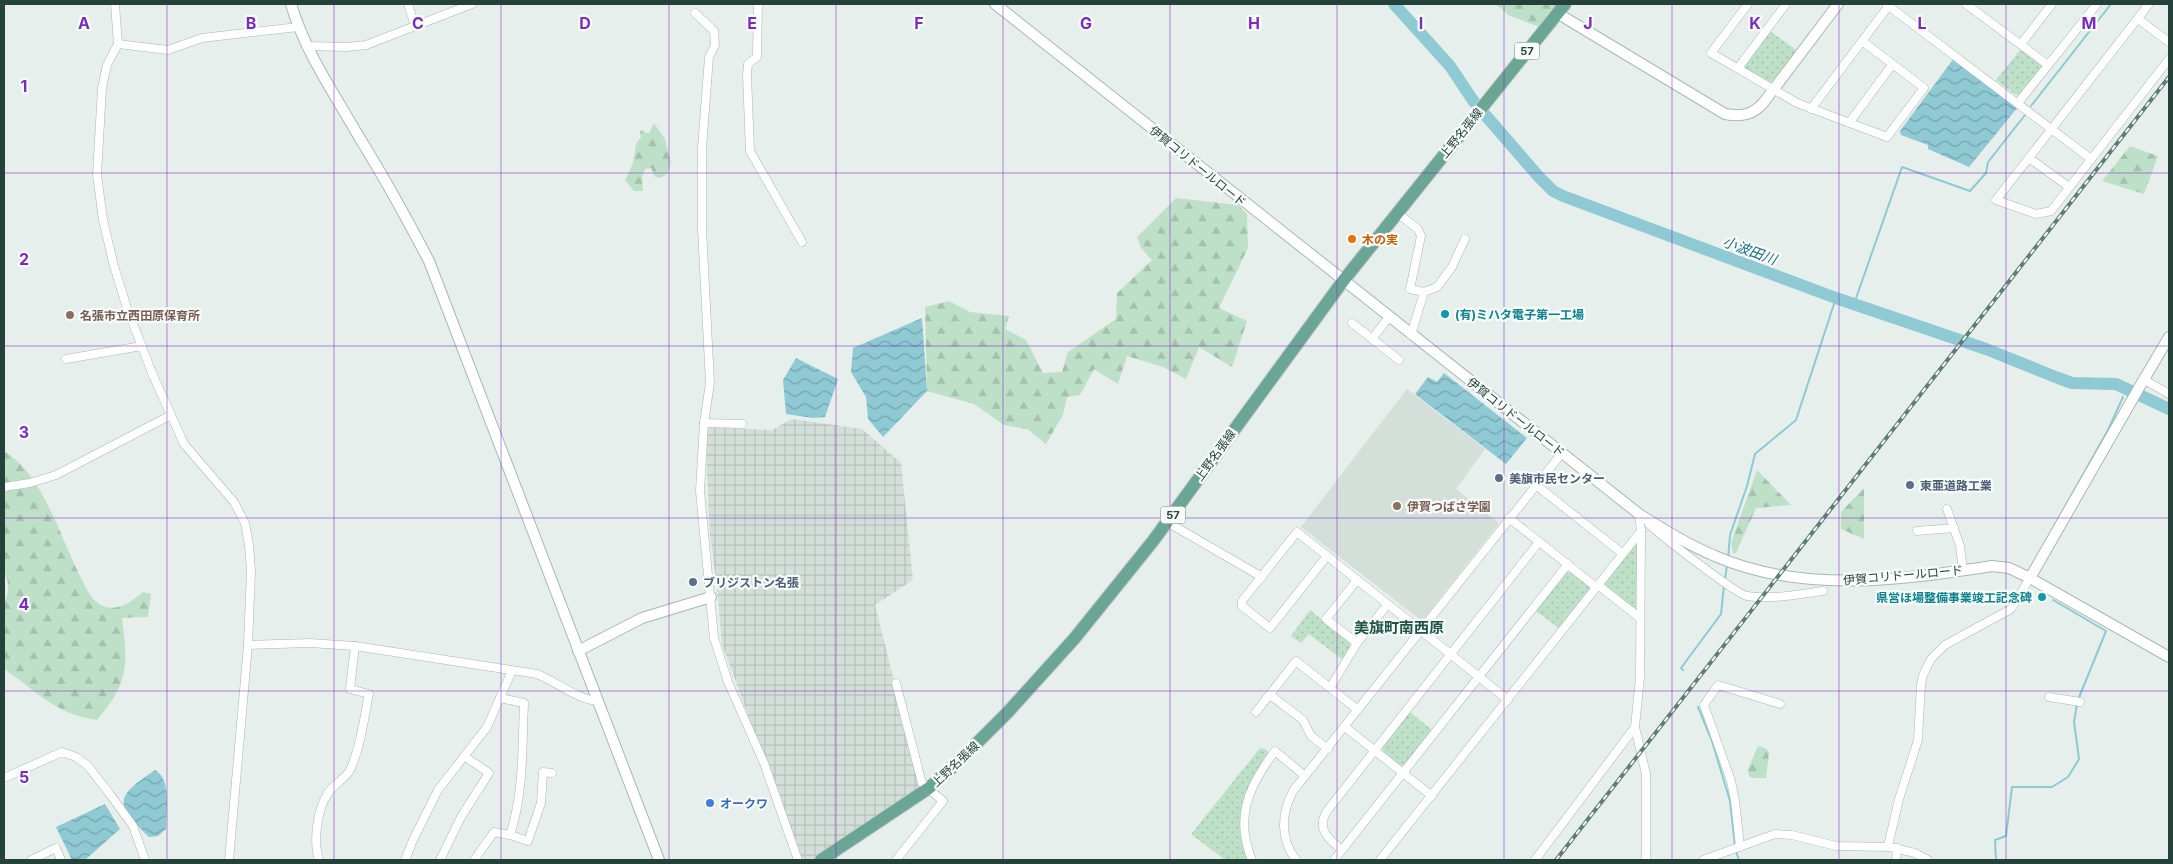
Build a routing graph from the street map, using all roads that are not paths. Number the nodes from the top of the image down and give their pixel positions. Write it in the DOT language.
graph roads {
  1 [pos="115,4"];
  2 [pos="291,4"];
  3 [pos="408,4"];
  4 [pos="472,4"];
  5 [pos="758,4"];
  6 [pos="995,4"];
  7 [pos="1748,4"];
  8 [pos="1786,4"];
  9 [pos="1838,4"];
  10 [pos="1889,4"];
  11 [pos="1966,4"];
  12 [pos="2097,4"];
  13 [pos="2149,4"];
  14 [pos="2047,5"];
  15 [pos="1561,8"];
  16 [pos="695,13"];
  17 [pos="2138,19"];
  18 [pos="415,26"];
  19 [pos="298,27"];
  20 [pos="1862,41"];
  21 [pos="2169,42"];
  22 [pos="118,44"];
  23 [pos="2021,44"];
  24 [pos="306,46"];
  25 [pos="2169,59"];
  26 [pos="1892,65"];
  27 [pos="2048,65"];
  28 [pos="1738,68"];
  29 [pos="1774,89"];
  30 [pos="2018,103"];
  31 [pos="1811,109"];
  32 [pos="1849,123"];
  33 [pos="2052,128"];
  34 [pos="2029,158"];
  35 [pos="2091,159"];
  36 [pos="2069,187"];
  37 [pos="1397,213"];
  38 [pos="1465,239"];
  39 [pos="802,242"];
  40 [pos="1343,281"];
  41 [pos="1424,292"];
  42 [pos="1389,317"];
  43 [pos="1352,323"];
  44 [pos="1410,335"];
  45 [pos="2169,338"];
  46 [pos="1372,339"];
  47 [pos="142,346"];
  48 [pos="66,359"];
  49 [pos="1399,360"];
  50 [pos="2142,383"];
  51 [pos="2169,394"];
  52 [pos="171,415"];
  53 [pos="704,423"];
  54 [pos="742,424"];
  55 [pos="1562,453"];
  56 [pos="1536,485"];
  57 [pos="4,487"];
  58 [pos="1947,509"];
  59 [pos="1639,514"];
  60 [pos="1509,518"];
  61 [pos="1167,522"];
  62 [pos="1954,528"];
  63 [pos="1640,531"];
  64 [pos="1916,531"];
  65 [pos="1539,542"];
  66 [pos="1623,554"];
  67 [pos="1327,556"];
  68 [pos="1568,564"];
  69 [pos="1963,570"];
  70 [pos="1262,577"];
  71 [pos="2030,578"];
  72 [pos="1357,580"];
  73 [pos="1597,586"];
  74 [pos="1823,591"];
  75 [pos="711,597"];
  76 [pos="1388,605"];
  77 [pos="1640,618"];
  78 [pos="1421,631"];
  79 [pos="1357,643"];
  80 [pos="248,645"];
  81 [pos="354,646"];
  82 [pos="578,651"];
  83 [pos="1451,654"];
  84 [pos="2169,657"];
  85 [pos="512,671"];
  86 [pos="1480,677"];
  87 [pos="896,683"];
  88 [pos="1330,688"];
  89 [pos="1270,695"];
  90 [pos="500,698"];
  91 [pos="2049,698"];
  92 [pos="598,700"];
  93 [pos="1508,700"];
  94 [pos="2078,701"];
  95 [pos="1780,704"];
  96 [pos="1358,710"];
  97 [pos="1256,712"];
  98 [pos="1345,727"];
  99 [pos="1635,727"];
  100 [pos="1328,749"];
  101 [pos="1375,751"];
  102 [pos="464,756"];
  103 [pos="1403,772"];
  104 [pos="552,773"];
  105 [pos="1305,776"];
  106 [pos="4,778"];
  107 [pos="928,788"];
  108 [pos="1432,796"];
  109 [pos="510,835"];
  110 [pos="1888,846"];
  111 [pos="1737,848"];
  112 [pos="1898,848"];
  113 [pos="1342,850"];
  114 [pos="31,860"];
  115 [pos="61,860"];
  116 [pos="145,860"];
  117 [pos="229,860"];
  118 [pos="319,860"];
  119 [pos="405,860"];
  120 [pos="440,860"];
  121 [pos="474,860"];
  122 [pos="659,860"];
  123 [pos="798,860"];
  124 [pos="821,860"];
  125 [pos="896,860"];
  126 [pos="1252,860"];
  127 [pos="1296,860"];
  128 [pos="1334,860"];
  129 [pos="1380,860"];
  130 [pos="1535,860"];
  131 [pos="1646,860"];
  132 [pos="1703,860"];
  133 [pos="1896,860"];
  134 [pos="1928,860"];
  1 -- 22 [label="street"];
  2 -- 19 [label="street"];
  3 -- 18 [label="street"];
  4 -- 18 [label="street"];
  5 -- 39 [label="street"];
  6 -- 40 [label="street, 伊賀コリドールロード"];
  7 -- 28 [label="street"];
  8 -- 28 [label="street"];
  9 -- 29 [label="street"];
  10 -- 20 [label="street"];
  10 -- 30 [label="street"];
  11 -- 23 [label="street"];
  12 -- 27 [label="street"];
  13 -- 17 [label="street"];
  14 -- 23 [label="street"];
  15 -- 29 [label="street"];
  15 -- 37 [label="main road, 上野名張線 / 57"];
  16 -- 53 [label="street"];
  17 -- 21 [label="street"];
  17 -- 33 [label="street"];
  18 -- 24 [label="street"];
  19 -- 22 [label="street"];
  19 -- 24 [label="street"];
  20 -- 26 [label="street"];
  20 -- 31 [label="street"];
  22 -- 47 [label="street"];
  23 -- 27 [label="street"];
  24 -- 82 [label="street"];
  25 -- 35 [label="street"];
  26 -- 32 [label="street"];
  26 -- 32 [label="street"];
  27 -- 30 [label="street"];
  28 -- 29 [label="street"];
  29 -- 31 [label="street"];
  30 -- 33 [label="street"];
  31 -- 32 [label="street"];
  33 -- 34 [label="street"];
  33 -- 35 [label="street"];
  34 -- 36 [label="street"];
  34 -- 36 [label="street"];
  35 -- 36 [label="street"];
  37 -- 40 [label="main road, 上野名張線 / 57"];
  37 -- 41 [label="street"];
  38 -- 41 [label="street"];
  40 -- 42 [label="street, 伊賀コリドールロード"];
  40 -- 61 [label="main road, 上野名張線 / 57"];
  41 -- 44 [label="street"];
  42 -- 44 [label="street, 伊賀コリドールロード"];
  42 -- 46 [label="street"];
  43 -- 46 [label="street"];
  44 -- 55 [label="street, 伊賀コリドールロード"];
  45 -- 50 [label="street"];
  46 -- 49 [label="street"];
  47 -- 48 [label="street"];
  47 -- 52 [label="street"];
  50 -- 51 [label="street"];
  50 -- 71 [label="street"];
  52 -- 57 [label="street"];
  52 -- 80 [label="street"];
  53 -- 54 [label="street"];
  53 -- 75 [label="street"];
  55 -- 56 [label="street"];
  55 -- 59 [label="street, 伊賀コリドールロード"];
  56 -- 60 [label="street"];
  56 -- 66 [label="street"];
  58 -- 62 [label="street"];
  59 -- 63 [label="street"];
  59 -- 69 [label="street, 伊賀コリドールロード"];
  59 -- 74 [label="street"];
  60 -- 65 [label="street"];
  60 -- 78 [label="street"];
  61 -- 70 [label="street"];
  61 -- 107 [label="main road, 上野名張線 / 57"];
  62 -- 64 [label="street"];
  62 -- 69 [label="street"];
  63 -- 66 [label="street"];
  63 -- 77 [label="street"];
  65 -- 68 [label="street"];
  65 -- 83 [label="street"];
  66 -- 73 [label="street"];
  67 -- 70 [label="street"];
  67 -- 70 [label="street"];
  67 -- 72 [label="street"];
  68 -- 73 [label="street"];
  68 -- 86 [label="street"];
  69 -- 71 [label="street, 伊賀コリドールロード"];
  71 -- 84 [label="street, 伊賀コリドールロード"];
  71 -- 110 [label="street"];
  72 -- 76 [label="street"];
  72 -- 79 [label="street"];
  73 -- 77 [label="street"];
  73 -- 93 [label="street"];
  75 -- 82 [label="street"];
  75 -- 123 [label="street"];
  76 -- 78 [label="street"];
  76 -- 79 [label="street"];
  77 -- 99 [label="street"];
  78 -- 83 [label="street"];
  78 -- 96 [label="street"];
  79 -- 88 [label="street"];
  80 -- 81 [label="street"];
  80 -- 117 [label="street"];
  81 -- 85 [label="street"];
  81 -- 118 [label="street"];
  82 -- 92 [label="street"];
  83 -- 86 [label="street"];
  83 -- 101 [label="street"];
  85 -- 90 [label="street"];
  85 -- 92 [label="street"];
  86 -- 93 [label="street"];
  86 -- 103 [label="street"];
  87 -- 107 [label="street"];
  88 -- 89 [label="street"];
  88 -- 96 [label="street"];
  89 -- 97 [label="street"];
  89 -- 100 [label="street"];
  90 -- 102 [label="street"];
  90 -- 109 [label="street"];
  91 -- 94 [label="street"];
  92 -- 122 [label="street"];
  93 -- 108 [label="street"];
  95 -- 111 [label="street"];
  96 -- 98 [label="street"];
  98 -- 100 [label="street"];
  98 -- 101 [label="street"];
  99 -- 130 [label="street"];
  99 -- 131 [label="street"];
  100 -- 105 [label="street"];
  101 -- 103 [label="street"];
  101 -- 113 [label="street"];
  102 -- 119 [label="street"];
  102 -- 120 [label="street"];
  103 -- 108 [label="street"];
  103 -- 113 [label="street"];
  104 -- 109 [label="street"];
  105 -- 126 [label="street"];
  105 -- 127 [label="street"];
  106 -- 116 [label="street"];
  107 -- 124 [label="main road, 上野名張線 / 57"];
  107 -- 125 [label="street"];
  108 -- 129 [label="street"];
  109 -- 121 [label="street"];
  110 -- 111 [label="street"];
  110 -- 112 [label="street"];
  111 -- 132 [label="street"];
  112 -- 133 [label="street"];
  112 -- 134 [label="street"];
  113 -- 128 [label="street"];
  114 -- 115 [label="street"];
}
